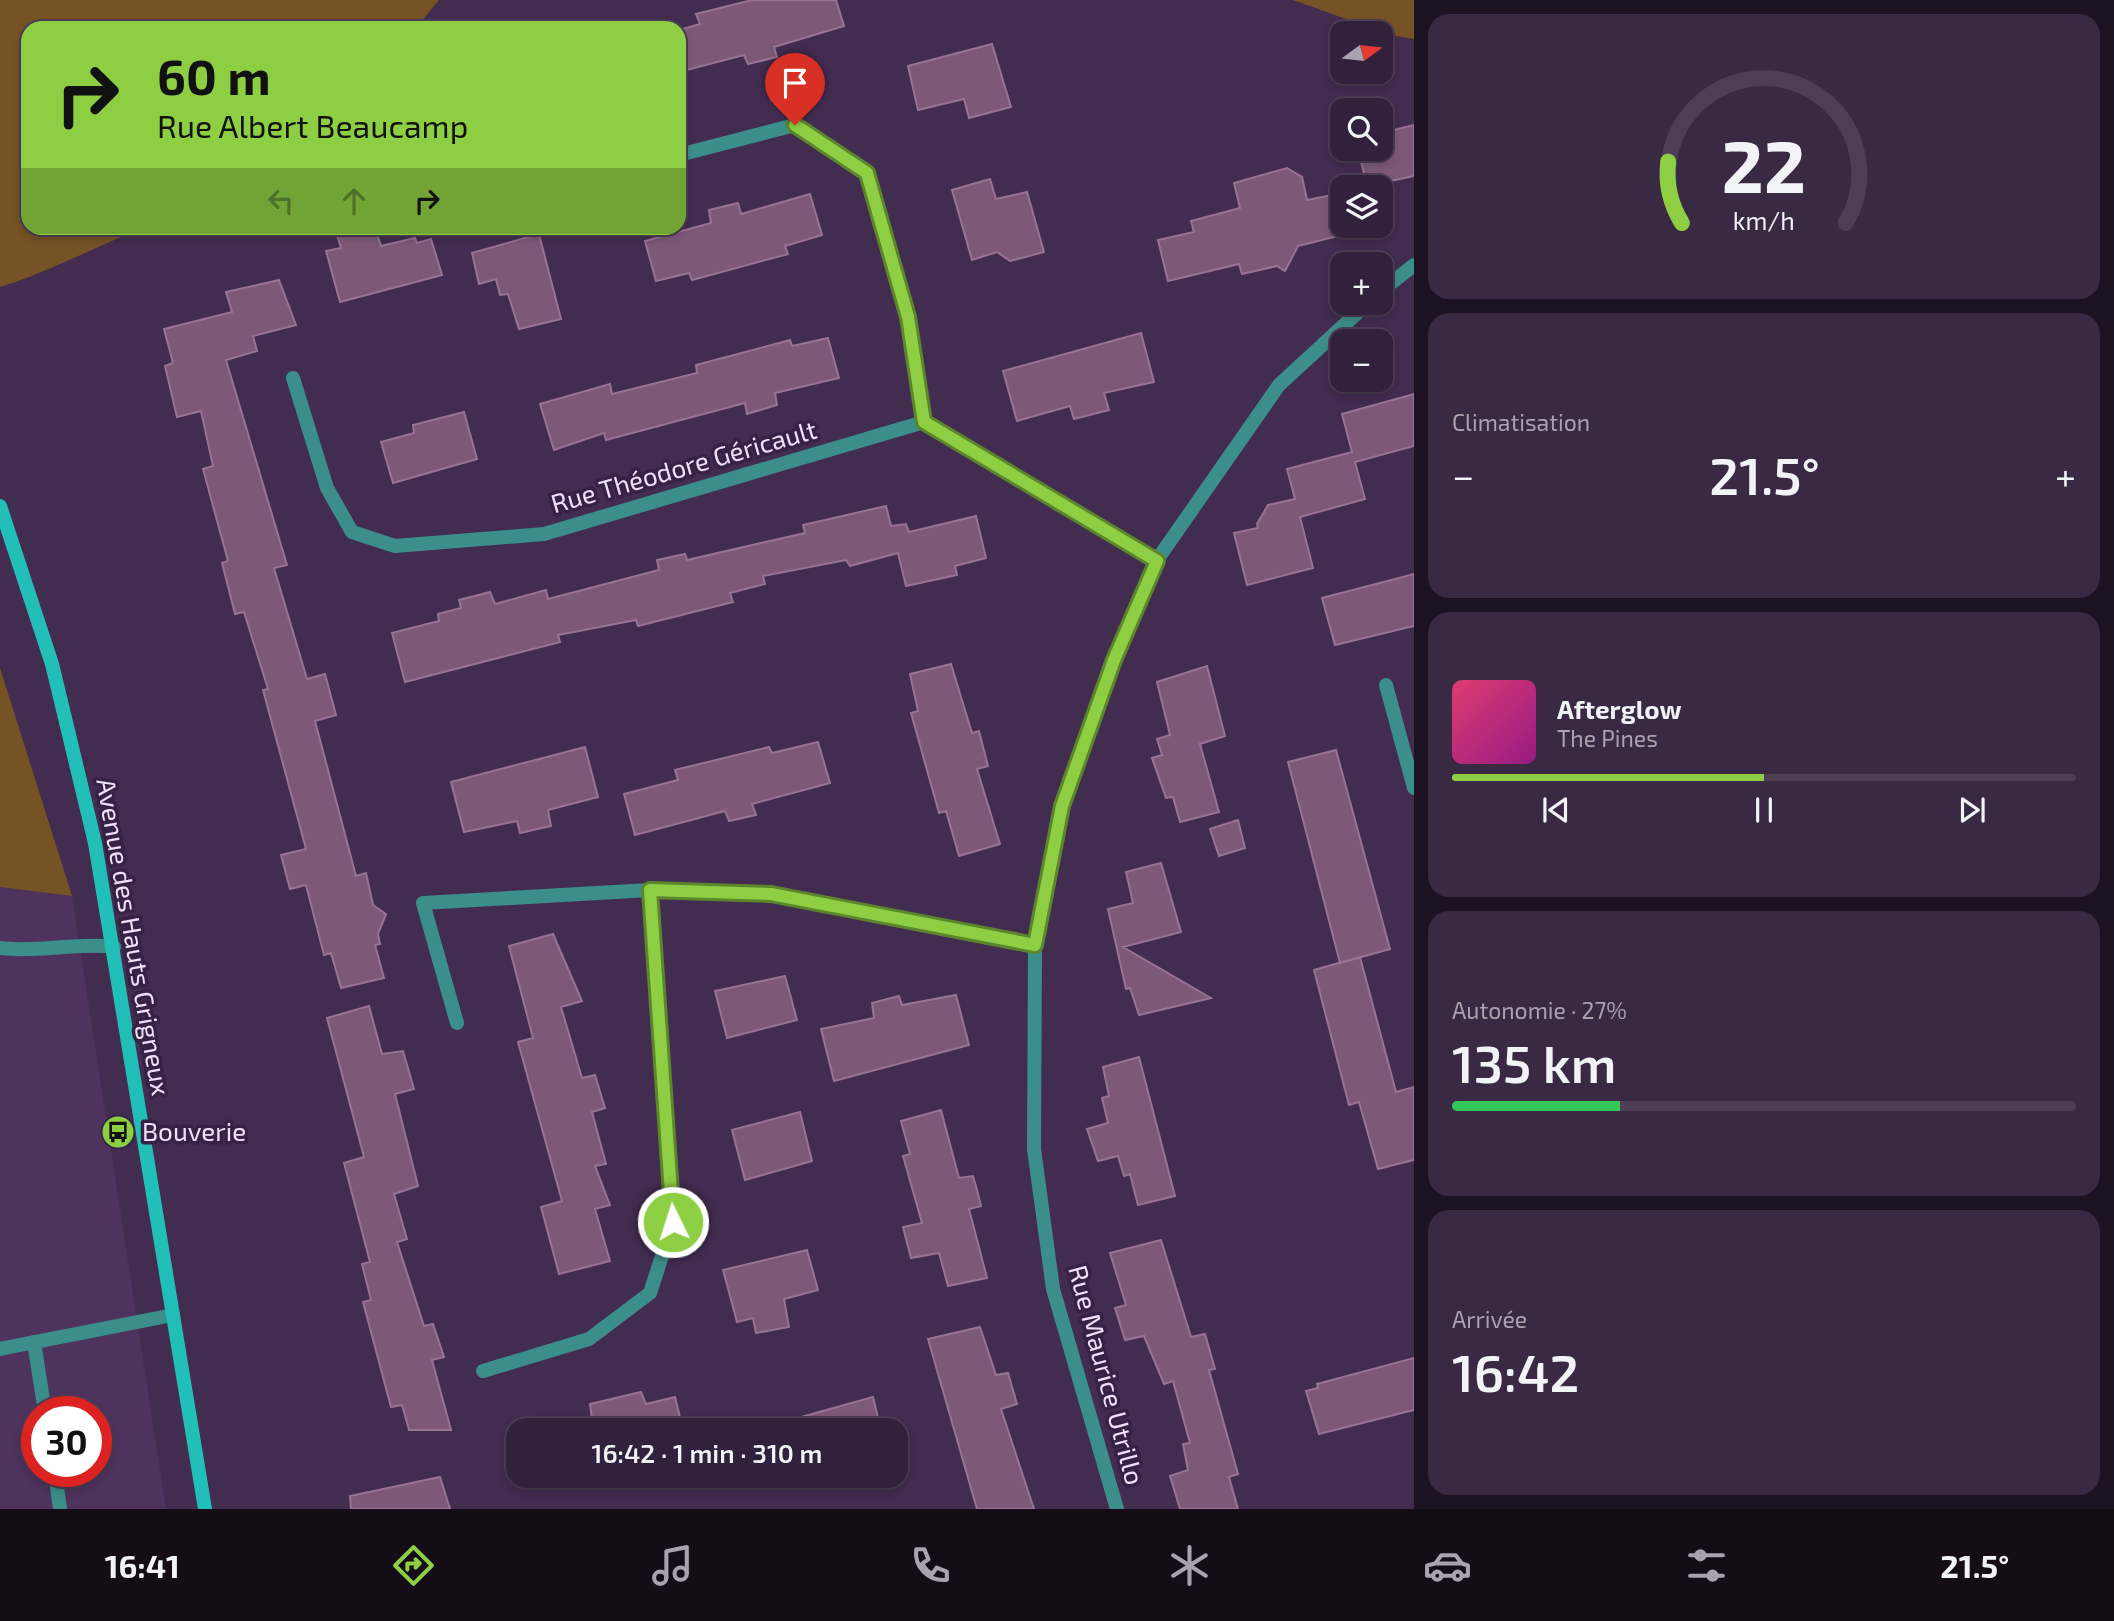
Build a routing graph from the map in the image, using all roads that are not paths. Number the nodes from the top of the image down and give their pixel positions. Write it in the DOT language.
graph roads {
  1 [pos="686,153"];
  2 [pos="1414,265"];
  3 [pos="1393,282"];
  4 [pos="1355,315"];
  5 [pos="293,378"];
  6 [pos="924,422"];
  7 [pos="0,506"];
  8 [pos="1157,561"];
  9 [pos="1386,685"];
  10 [pos="1414,788"];
  11 [pos="650,890"];
  12 [pos="1035,945"];
  13 [pos="114,947"];
  14 [pos="0,948"];
  15 [pos="457,1023"];
  16 [pos="173,1315"];
  17 [pos="34,1342"];
  18 [pos="0,1349"];
  19 [pos="483,1371"];
  20 [pos="42,1396"];
  21 [pos="57,1487"];
  22 [pos="60,1509"];
  23 [pos="205,1509"];
  24 [pos="1117,1509"];
  1 -- 6 [label="street"];
  2 -- 3 [label="street"];
  4 -- 8 [label="street, Rue Maurice Utrillo"];
  5 -- 6 [label="street, Rue Théodore Géricault"];
  6 -- 8 [label="street"];
  7 -- 13 [label="street, Avenue des Hauts Grigneux"];
  8 -- 12 [label="street, Rue Maurice Utrillo"];
  9 -- 10 [label="street"];
  11 -- 12 [label="street"];
  11 -- 15 [label="street"];
  11 -- 19 [label="street"];
  12 -- 24 [label="street, Rue Maurice Utrillo"];
  13 -- 14 [label="street"];
  13 -- 16 [label="street, Avenue des Hauts Grigneux"];
  16 -- 17 [label="street"];
  16 -- 23 [label="street, Avenue des Hauts Grigneux"];
  17 -- 18 [label="street"];
  17 -- 20 [label="street"];
  21 -- 22 [label="street"];
}
